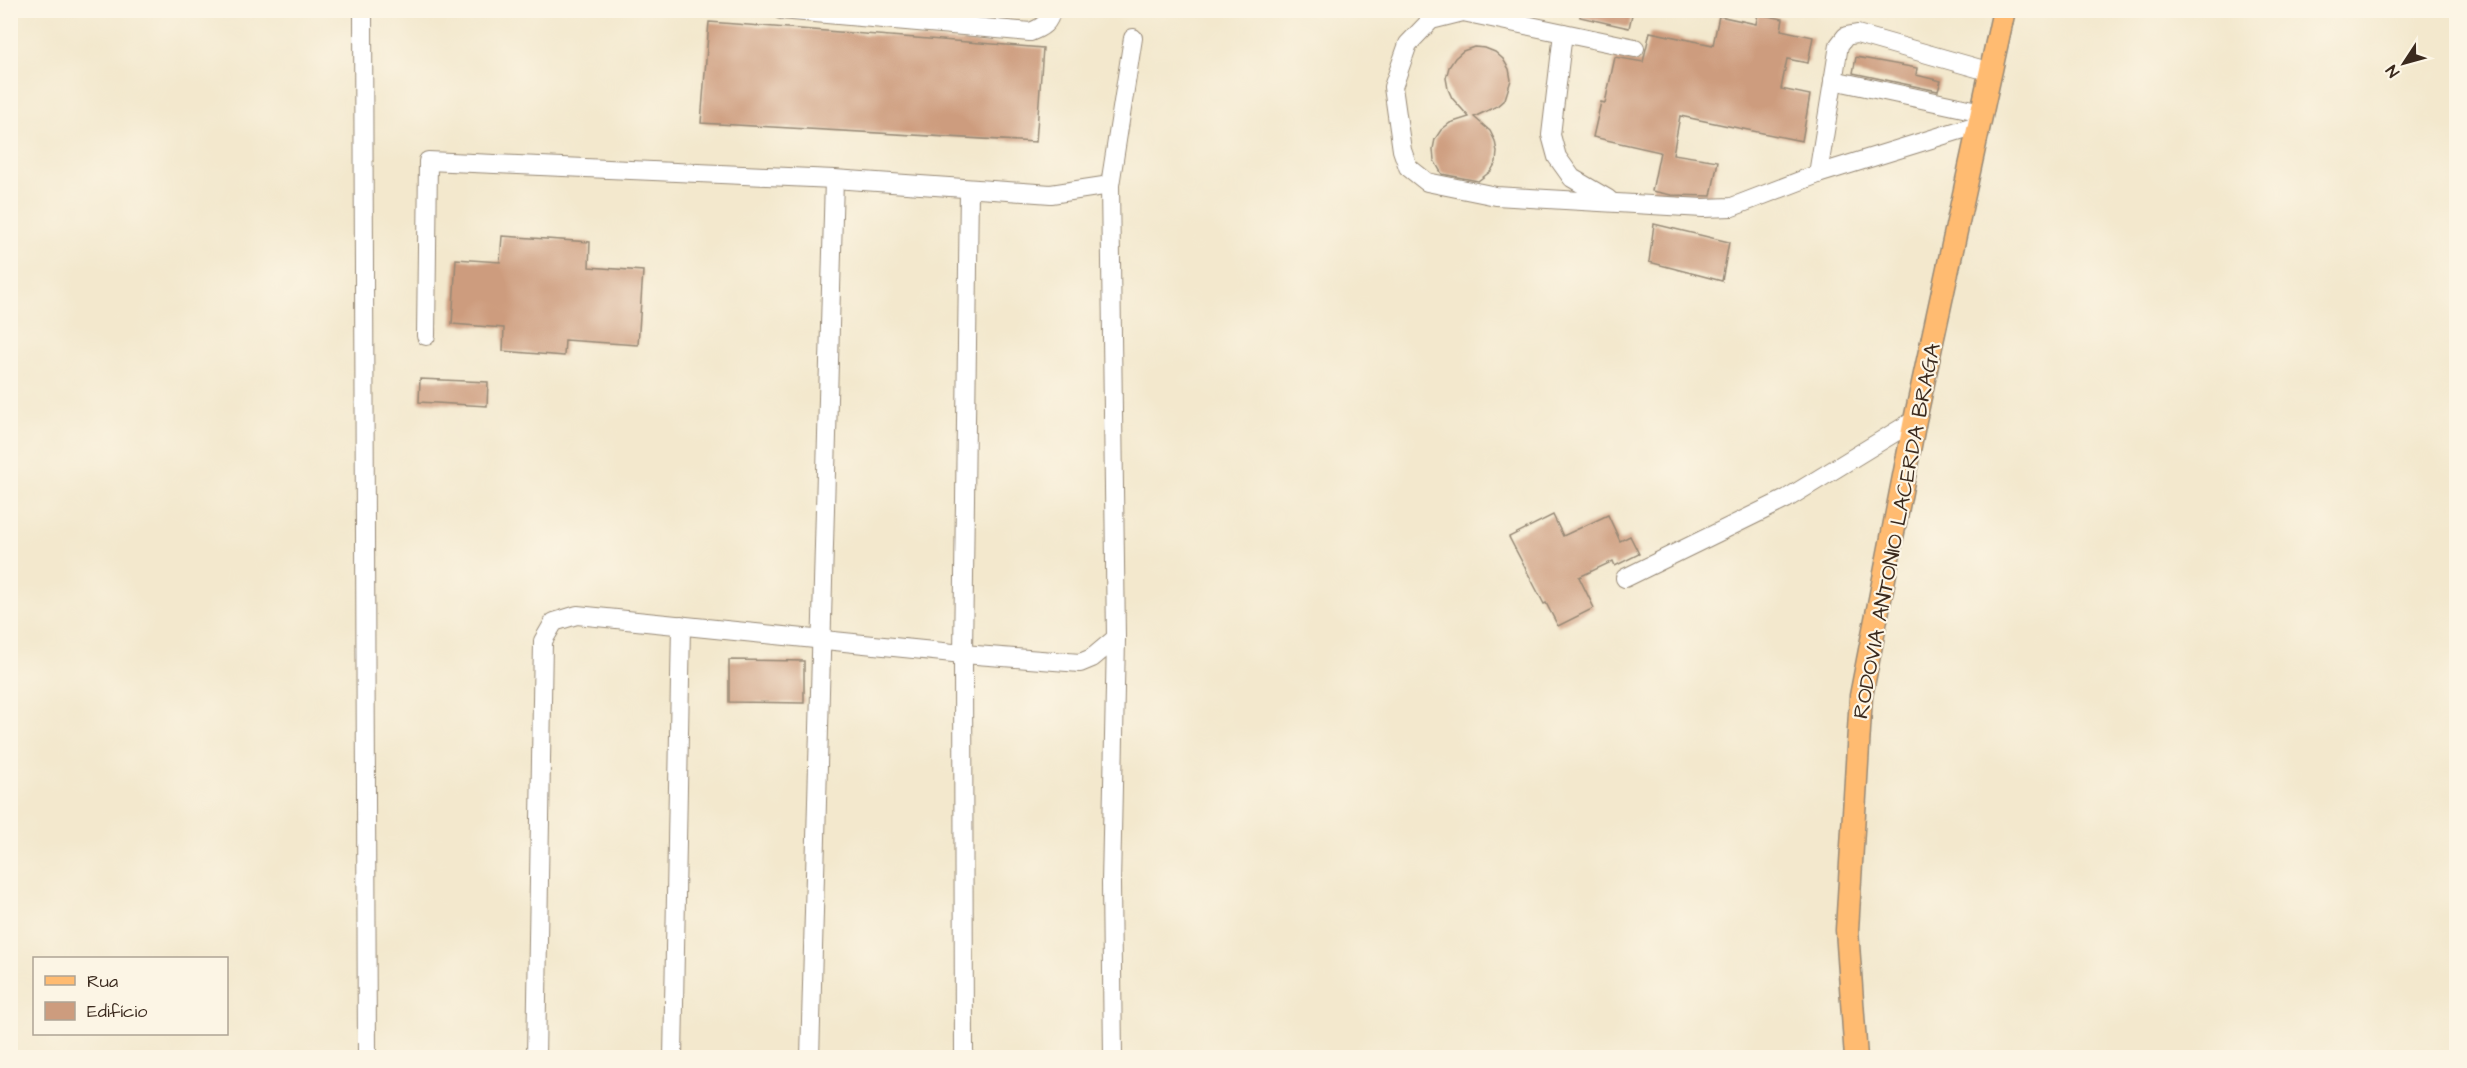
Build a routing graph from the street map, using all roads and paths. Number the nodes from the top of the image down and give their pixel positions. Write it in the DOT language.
graph roads {
  1 [pos="363,10"];
  2 [pos="781,10"];
  3 [pos="1051,10"];
  4 [pos="2004,10"];
  5 [pos="1563,33"];
  6 [pos="1133,38"];
  7 [pos="1635,48"];
  8 [pos="1991,72"];
  9 [pos="1833,81"];
  10 [pos="1981,118"];
  11 [pos="1818,174"];
  12 [pos="834,179"];
  13 [pos="1110,185"];
  14 [pos="969,189"];
  15 [pos="1612,201"];
  16 [pos="426,336"];
  17 [pos="1915,420"];
  18 [pos="1625,578"];
  19 [pos="681,625"];
  20 [pos="1116,638"];
  21 [pos="819,639"];
  22 [pos="963,654"];
  23 [pos="367,1058"];
  24 [pos="536,1058"];
  25 [pos="673,1058"];
  26 [pos="810,1058"];
  27 [pos="964,1058"];
  28 [pos="1113,1058"];
  29 [pos="1696,1058"];
  30 [pos="1734,1058"];
  31 [pos="1856,1058"];
  1 -- 23 [label="street"];
  2 -- 3 [label="street"];
  4 -- 8 [label="main road, RODOVIA ANTONIO LACERDA BRAGA"];
  5 -- 7 [label="street"];
  5 -- 15 [label="street"];
  5 -- 15 [label="street"];
  6 -- 13 [label="street"];
  8 -- 9 [label="street"];
  8 -- 10 [label="main road, RODOVIA ANTONIO LACERDA BRAGA"];
  9 -- 10 [label="street"];
  9 -- 11 [label="street"];
  10 -- 11 [label="street"];
  10 -- 17 [label="main road, RODOVIA ANTONIO LACERDA BRAGA"];
  11 -- 15 [label="street"];
  12 -- 14 [label="street"];
  12 -- 16 [label="street"];
  12 -- 21 [label="street"];
  13 -- 14 [label="street"];
  13 -- 20 [label="street"];
  14 -- 22 [label="street"];
  17 -- 18 [label="street"];
  17 -- 31 [label="main road, RODOVIA ANTONIO LACERDA BRAGA"];
  19 -- 21 [label="street"];
  19 -- 24 [label="street"];
  19 -- 25 [label="street"];
  20 -- 22 [label="street"];
  20 -- 28 [label="street"];
  21 -- 22 [label="street"];
  21 -- 26 [label="street"];
  22 -- 27 [label="street"];
  29 -- 30 [label="path"];
}
